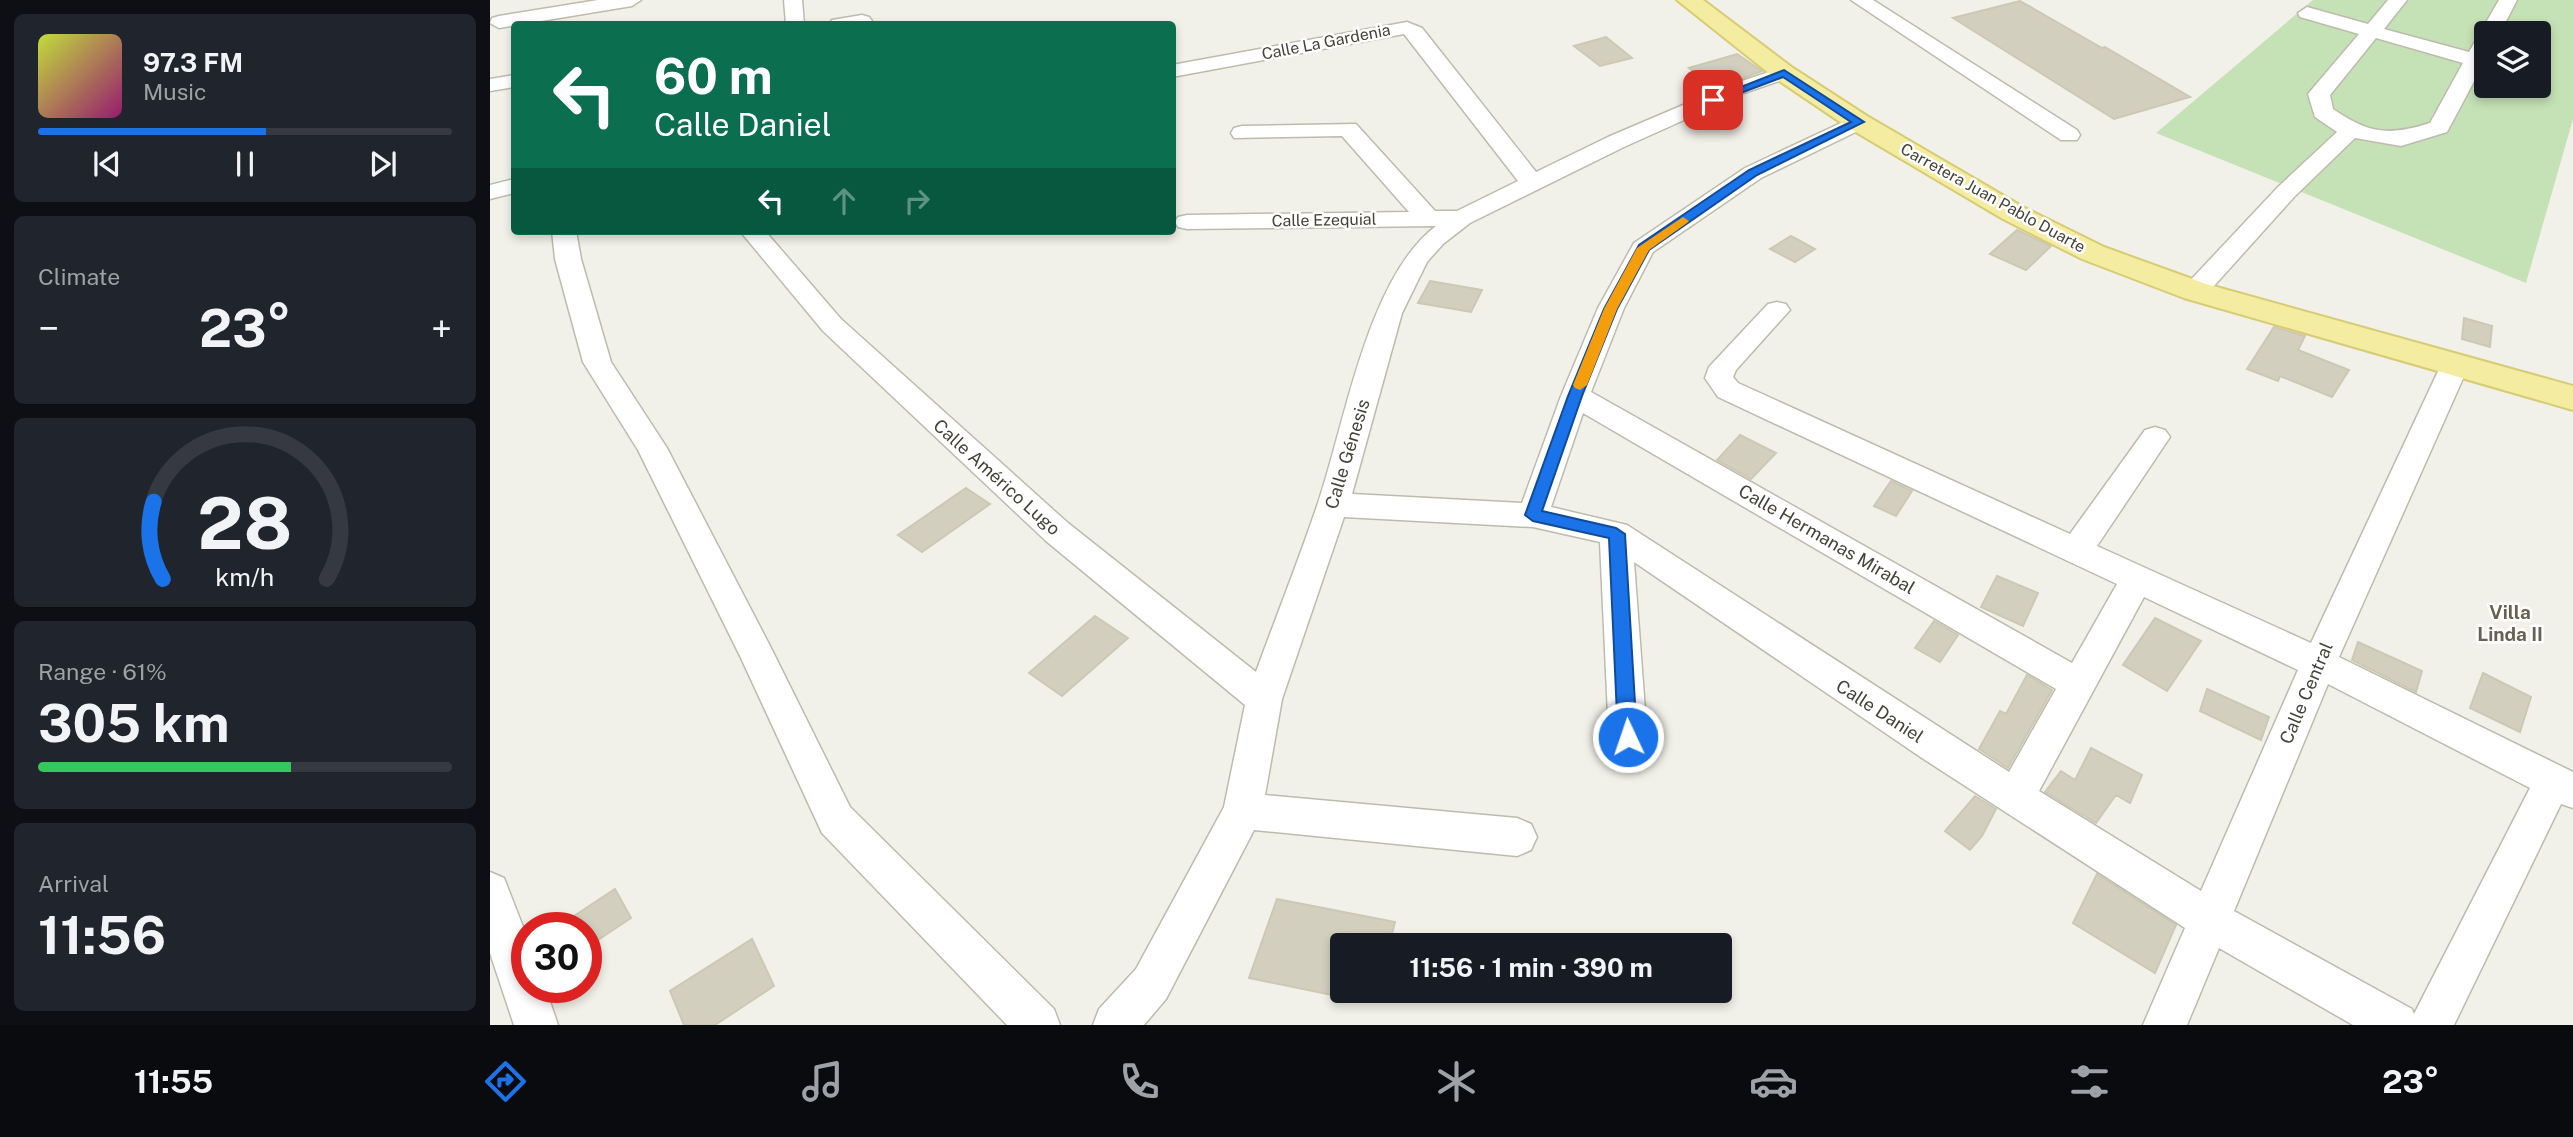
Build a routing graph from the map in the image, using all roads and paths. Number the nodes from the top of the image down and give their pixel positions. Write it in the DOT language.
graph roads {
  1 [pos="512,0"];
  2 [pos="632,0"];
  3 [pos="793,0"];
  4 [pos="1688,0"];
  5 [pos="1860,0"];
  6 [pos="2398,0"];
  7 [pos="2508,0"];
  8 [pos="2307,13"];
  9 [pos="525,21"];
  10 [pos="795,21"];
  11 [pos="2497,21"];
  12 [pos="495,27"];
  13 [pos="2370,30"];
  14 [pos="2474,60"];
  15 [pos="2474,62"];
  16 [pos="1176,70"];
  17 [pos="1784,73"];
  18 [pos="511,82"];
  19 [pos="490,85"];
  20 [pos="1858,122"];
  21 [pos="2350,131"];
  22 [pos="1242,133"];
  23 [pos="2068,135"];
  24 [pos="1532,183"];
  25 [pos="511,187"];
  26 [pos="490,192"];
  27 [pos="1461,218"];
  28 [pos="1429,219"];
  29 [pos="1188,222"];
  30 [pos="565,235"];
  31 [pos="761,235"];
  32 [pos="2195,291"];
  33 [pos="1777,310"];
  34 [pos="2455,365"];
  35 [pos="1575,396"];
  36 [pos="2573,398"];
  37 [pos="2155,437"];
  38 [pos="1333,505"];
  39 [pos="1533,515"];
  40 [pos="1616,534"];
  41 [pos="2075,552"];
  42 [pos="2136,581"];
  43 [pos="2319,663"];
  44 [pos="2078,684"];
  45 [pos="1264,699"];
  46 [pos="1628,737"];
  47 [pos="2563,786"];
  48 [pos="2015,797"];
  49 [pos="1243,811"];
  50 [pos="1517,838"];
  51 [pos="490,892"];
  52 [pos="2209,920"];
  53 [pos="536,1025"];
  54 [pos="1038,1025"];
  55 [pos="1115,1025"];
  56 [pos="2165,1025"];
  57 [pos="2396,1025"];
  58 [pos="2431,1025"];
  1 -- 12 [label="street"];
  2 -- 9 [label="street"];
  3 -- 10 [label="street"];
  4 -- 17 [label="main road, Carretera Juan Pablo Duarte"];
  5 -- 23 [label="street"];
  6 -- 13 [label="street"];
  7 -- 11 [label="street"];
  8 -- 13 [label="street"];
  13 -- 14 [label="street"];
  13 -- 21 [label="street"];
  15 -- 21 [label="street"];
  16 -- 24 [label="street, Calle La Gardenia"];
  17 -- 20 [label="main road, Carretera Juan Pablo Duarte"];
  17 -- 24 [label="street, Calle Génesis"];
  18 -- 19 [label="street"];
  20 -- 32 [label="main road, Carretera Juan Pablo Duarte"];
  20 -- 35 [label="street"];
  21 -- 32 [label="street"];
  22 -- 28 [label="street"];
  24 -- 27 [label="street, Calle Génesis"];
  25 -- 26 [label="street"];
  27 -- 28 [label="street, Calle Ezequial"];
  27 -- 38 [label="street, Calle Génesis"];
  28 -- 29 [label="street, Calle Ezequial"];
  30 -- 54 [label="street"];
  31 -- 45 [label="street, Calle Américo Lugo"];
  32 -- 34 [label="main road, Carretera Juan Pablo Duarte"];
  33 -- 41 [label="street"];
  34 -- 36 [label="main road, Carretera Juan Pablo Duarte"];
  34 -- 43 [label="street, Calle Central"];
  35 -- 39 [label="street"];
  35 -- 44 [label="street, Calle Hermanas Mirabal"];
  37 -- 41 [label="street"];
  38 -- 39 [label="street, Calle Daniel"];
  38 -- 45 [label="street, Calle Génesis"];
  39 -- 40 [label="street, Calle Daniel"];
  40 -- 46 [label="street"];
  40 -- 48 [label="street, Calle Daniel"];
  41 -- 42 [label="street"];
  42 -- 43 [label="street"];
  42 -- 44 [label="street"];
  43 -- 47 [label="street"];
  43 -- 52 [label="street, Calle Central"];
  44 -- 48 [label="street"];
  45 -- 49 [label="street, Calle Génesis"];
  47 -- 58 [label="street"];
  48 -- 52 [label="street, Calle Daniel"];
  49 -- 50 [label="street"];
  49 -- 55 [label="street, Calle Génesis"];
  51 -- 53 [label="street"];
  52 -- 56 [label="street, Calle Central"];
  52 -- 57 [label="street, Calle Daniel"];
}
